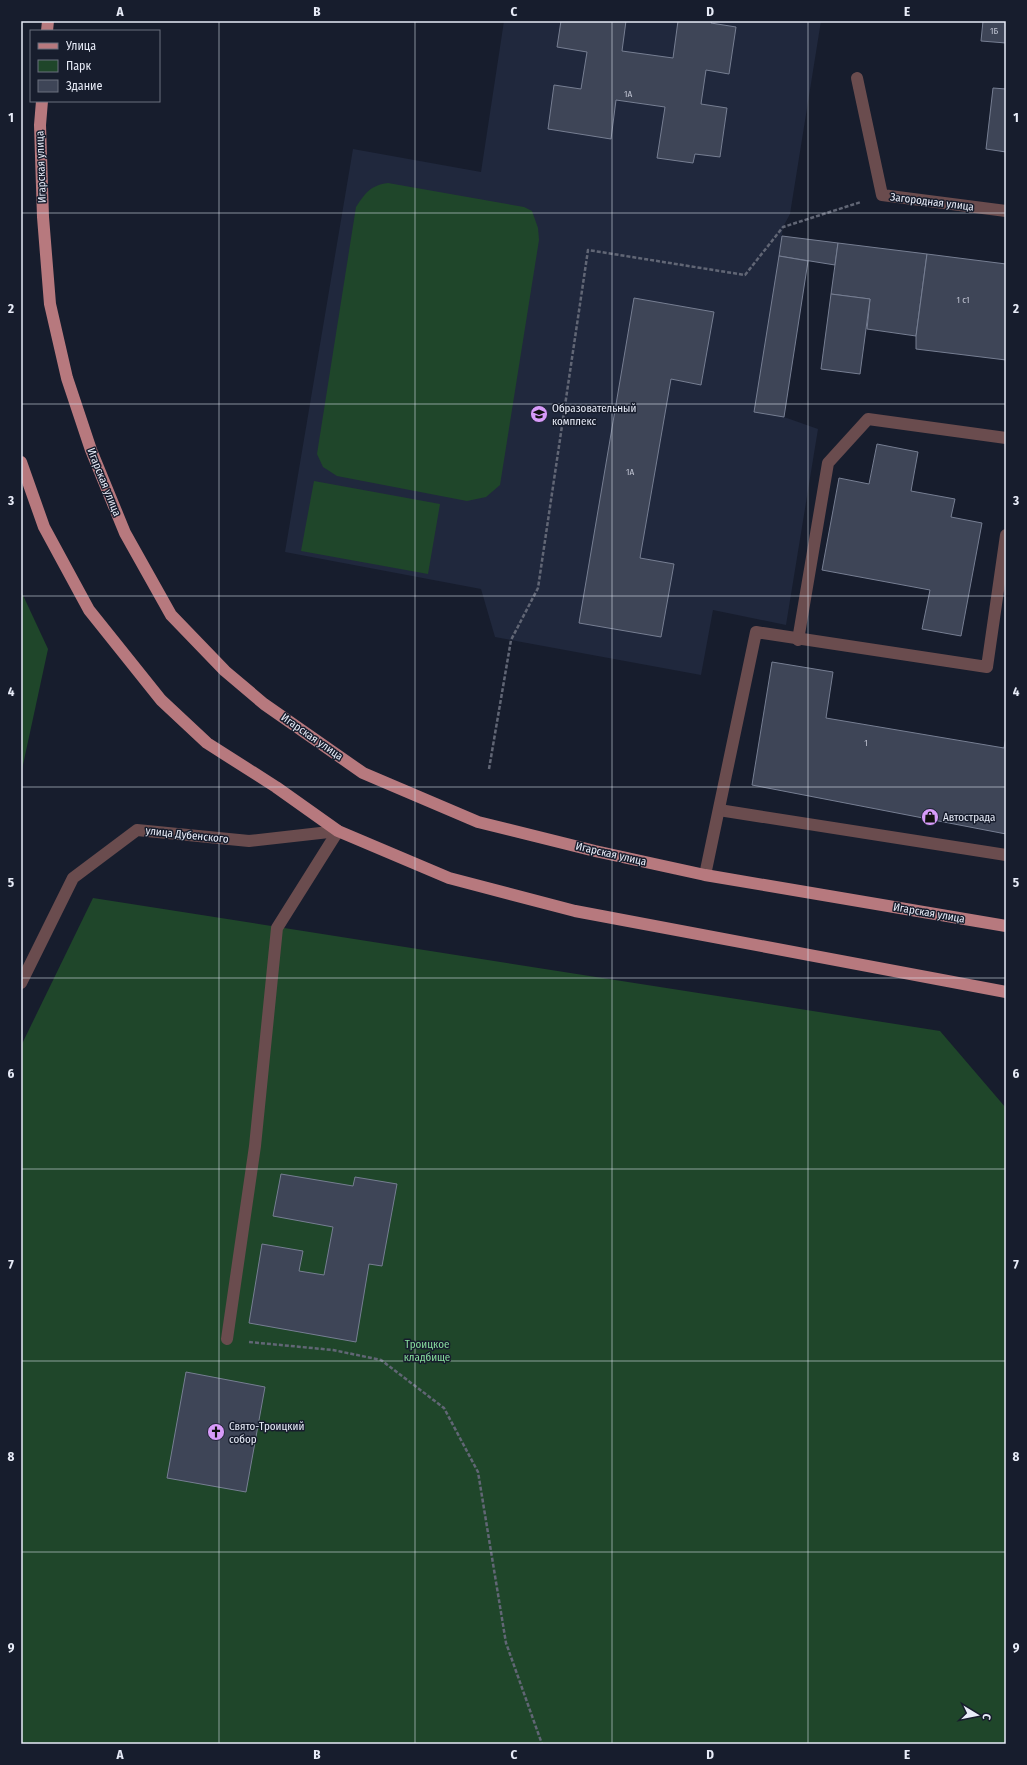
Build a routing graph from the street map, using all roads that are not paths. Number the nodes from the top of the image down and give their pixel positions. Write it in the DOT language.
graph roads {
  1 [pos="857,78"];
  2 [pos="42,102"];
  3 [pos="1006,211"];
  4 [pos="1006,438"];
  5 [pos="21,462"];
  6 [pos="1006,535"];
  7 [pos="798,640"];
  8 [pos="719,810"];
  9 [pos="338,831"];
  10 [pos="1006,855"];
  11 [pos="705,875"];
  12 [pos="1006,926"];
  13 [pos="21,983"];
  14 [pos="1006,992"];
  15 [pos="227,1339"];
  1 -- 3 [label="street, Загородная улица"];
  2 -- 11 [label="main road, Игарская улица"];
  4 -- 7 [label="street"];
  5 -- 9 [label="main road"];
  6 -- 7 [label="street"];
  7 -- 8 [label="street"];
  8 -- 10 [label="street"];
  8 -- 11 [label="street"];
  9 -- 13 [label="street, улица Дубенского"];
  9 -- 14 [label="main road"];
  9 -- 15 [label="street"];
  11 -- 12 [label="main road, Игарская улица"];
}
